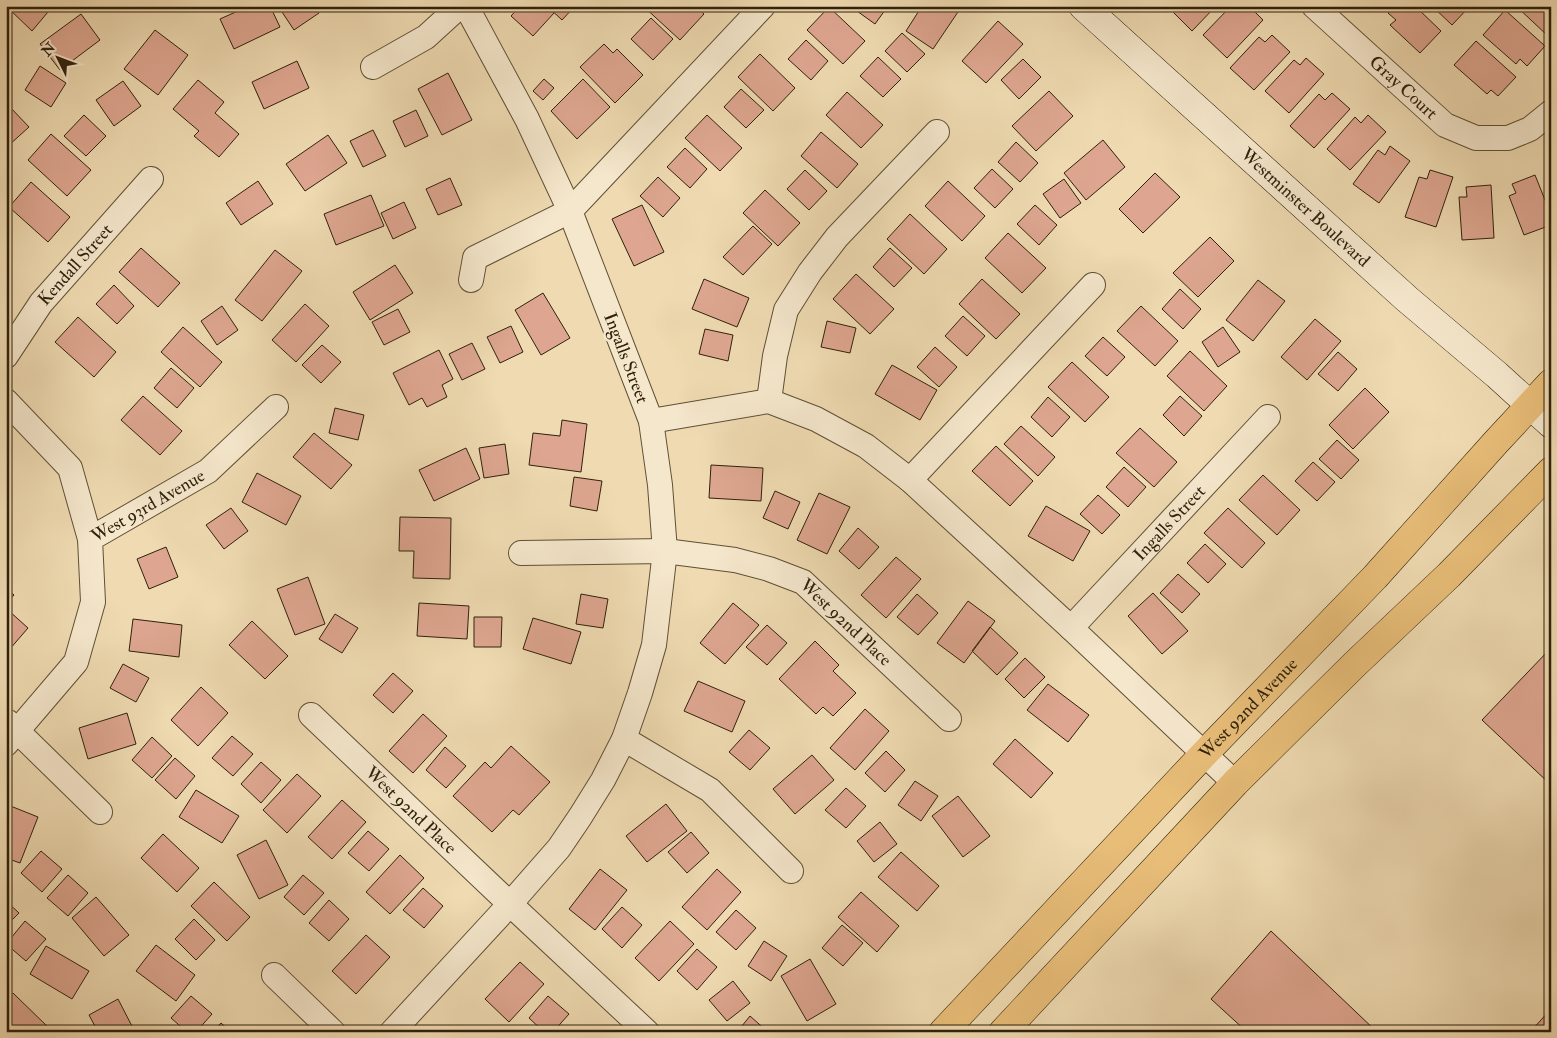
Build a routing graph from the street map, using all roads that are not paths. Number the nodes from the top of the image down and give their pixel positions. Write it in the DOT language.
graph roads {
  1 [pos="460,6"];
  2 [pos="466,6"];
  3 [pos="763,6"];
  4 [pos="1083,6"];
  5 [pos="1326,10"];
  6 [pos="373,67"];
  7 [pos="1551,112"];
  8 [pos="937,132"];
  9 [pos="151,179"];
  10 [pos="570,210"];
  11 [pos="471,280"];
  12 [pos="1093,285"];
  13 [pos="6,356"];
  14 [pos="1551,383"];
  15 [pos="6,401"];
  16 [pos="769,401"];
  17 [pos="1530,405"];
  18 [pos="276,407"];
  19 [pos="1268,417"];
  20 [pos="650,421"];
  21 [pos="1551,424"];
  22 [pos="1551,471"];
  23 [pos="910,480"];
  24 [pos="90,539"];
  25 [pos="665,551"];
  26 [pos="522,553"];
  27 [pos="1071,628"];
  28 [pos="311,715"];
  29 [pos="949,719"];
  30 [pos="10,732"];
  31 [pos="624,739"];
  32 [pos="1204,754"];
  33 [pos="1235,783"];
  34 [pos="100,812"];
  35 [pos="791,871"];
  36 [pos="510,904"];
  37 [pos="274,975"];
  38 [pos="333,1032"];
  39 [pos="392,1032"];
  40 [pos="647,1032"];
  41 [pos="943,1032"];
  42 [pos="1003,1032"];
  1 -- 6 [label="street"];
  2 -- 10 [label="street, Ingalls Street"];
  3 -- 10 [label="street"];
  4 -- 17 [label="street, Westminster Boulevard"];
  5 -- 7 [label="street, Gray Court"];
  8 -- 16 [label="street"];
  9 -- 13 [label="street, Kendall Street"];
  10 -- 11 [label="street"];
  10 -- 20 [label="street, Ingalls Street"];
  12 -- 23 [label="street"];
  14 -- 17 [label="main road, West 92nd Avenue"];
  15 -- 24 [label="street"];
  16 -- 20 [label="street, Ingalls Street"];
  16 -- 23 [label="street, Ingalls Street"];
  17 -- 21 [label="street, Westminster Boulevard"];
  17 -- 32 [label="main road, West 92nd Avenue"];
  18 -- 24 [label="street, West 93rd Avenue"];
  19 -- 27 [label="street, Ingalls Street"];
  20 -- 25 [label="street"];
  22 -- 33 [label="main road"];
  23 -- 27 [label="street, Ingalls Street"];
  24 -- 30 [label="street, West 93rd Avenue"];
  25 -- 26 [label="street, West 92nd Place"];
  25 -- 29 [label="street, West 92nd Place"];
  25 -- 31 [label="street"];
  27 -- 32 [label="street, Ingalls Street"];
  28 -- 36 [label="street, West 92nd Place"];
  30 -- 34 [label="street, West 93rd Avenue"];
  31 -- 35 [label="street"];
  31 -- 36 [label="street"];
  32 -- 33 [label="street, Ingalls Street"];
  32 -- 41 [label="main road, West 92nd Avenue"];
  33 -- 42 [label="main road"];
  36 -- 39 [label="street"];
  36 -- 40 [label="street, West 92nd Place"];
  37 -- 38 [label="street"];
}
